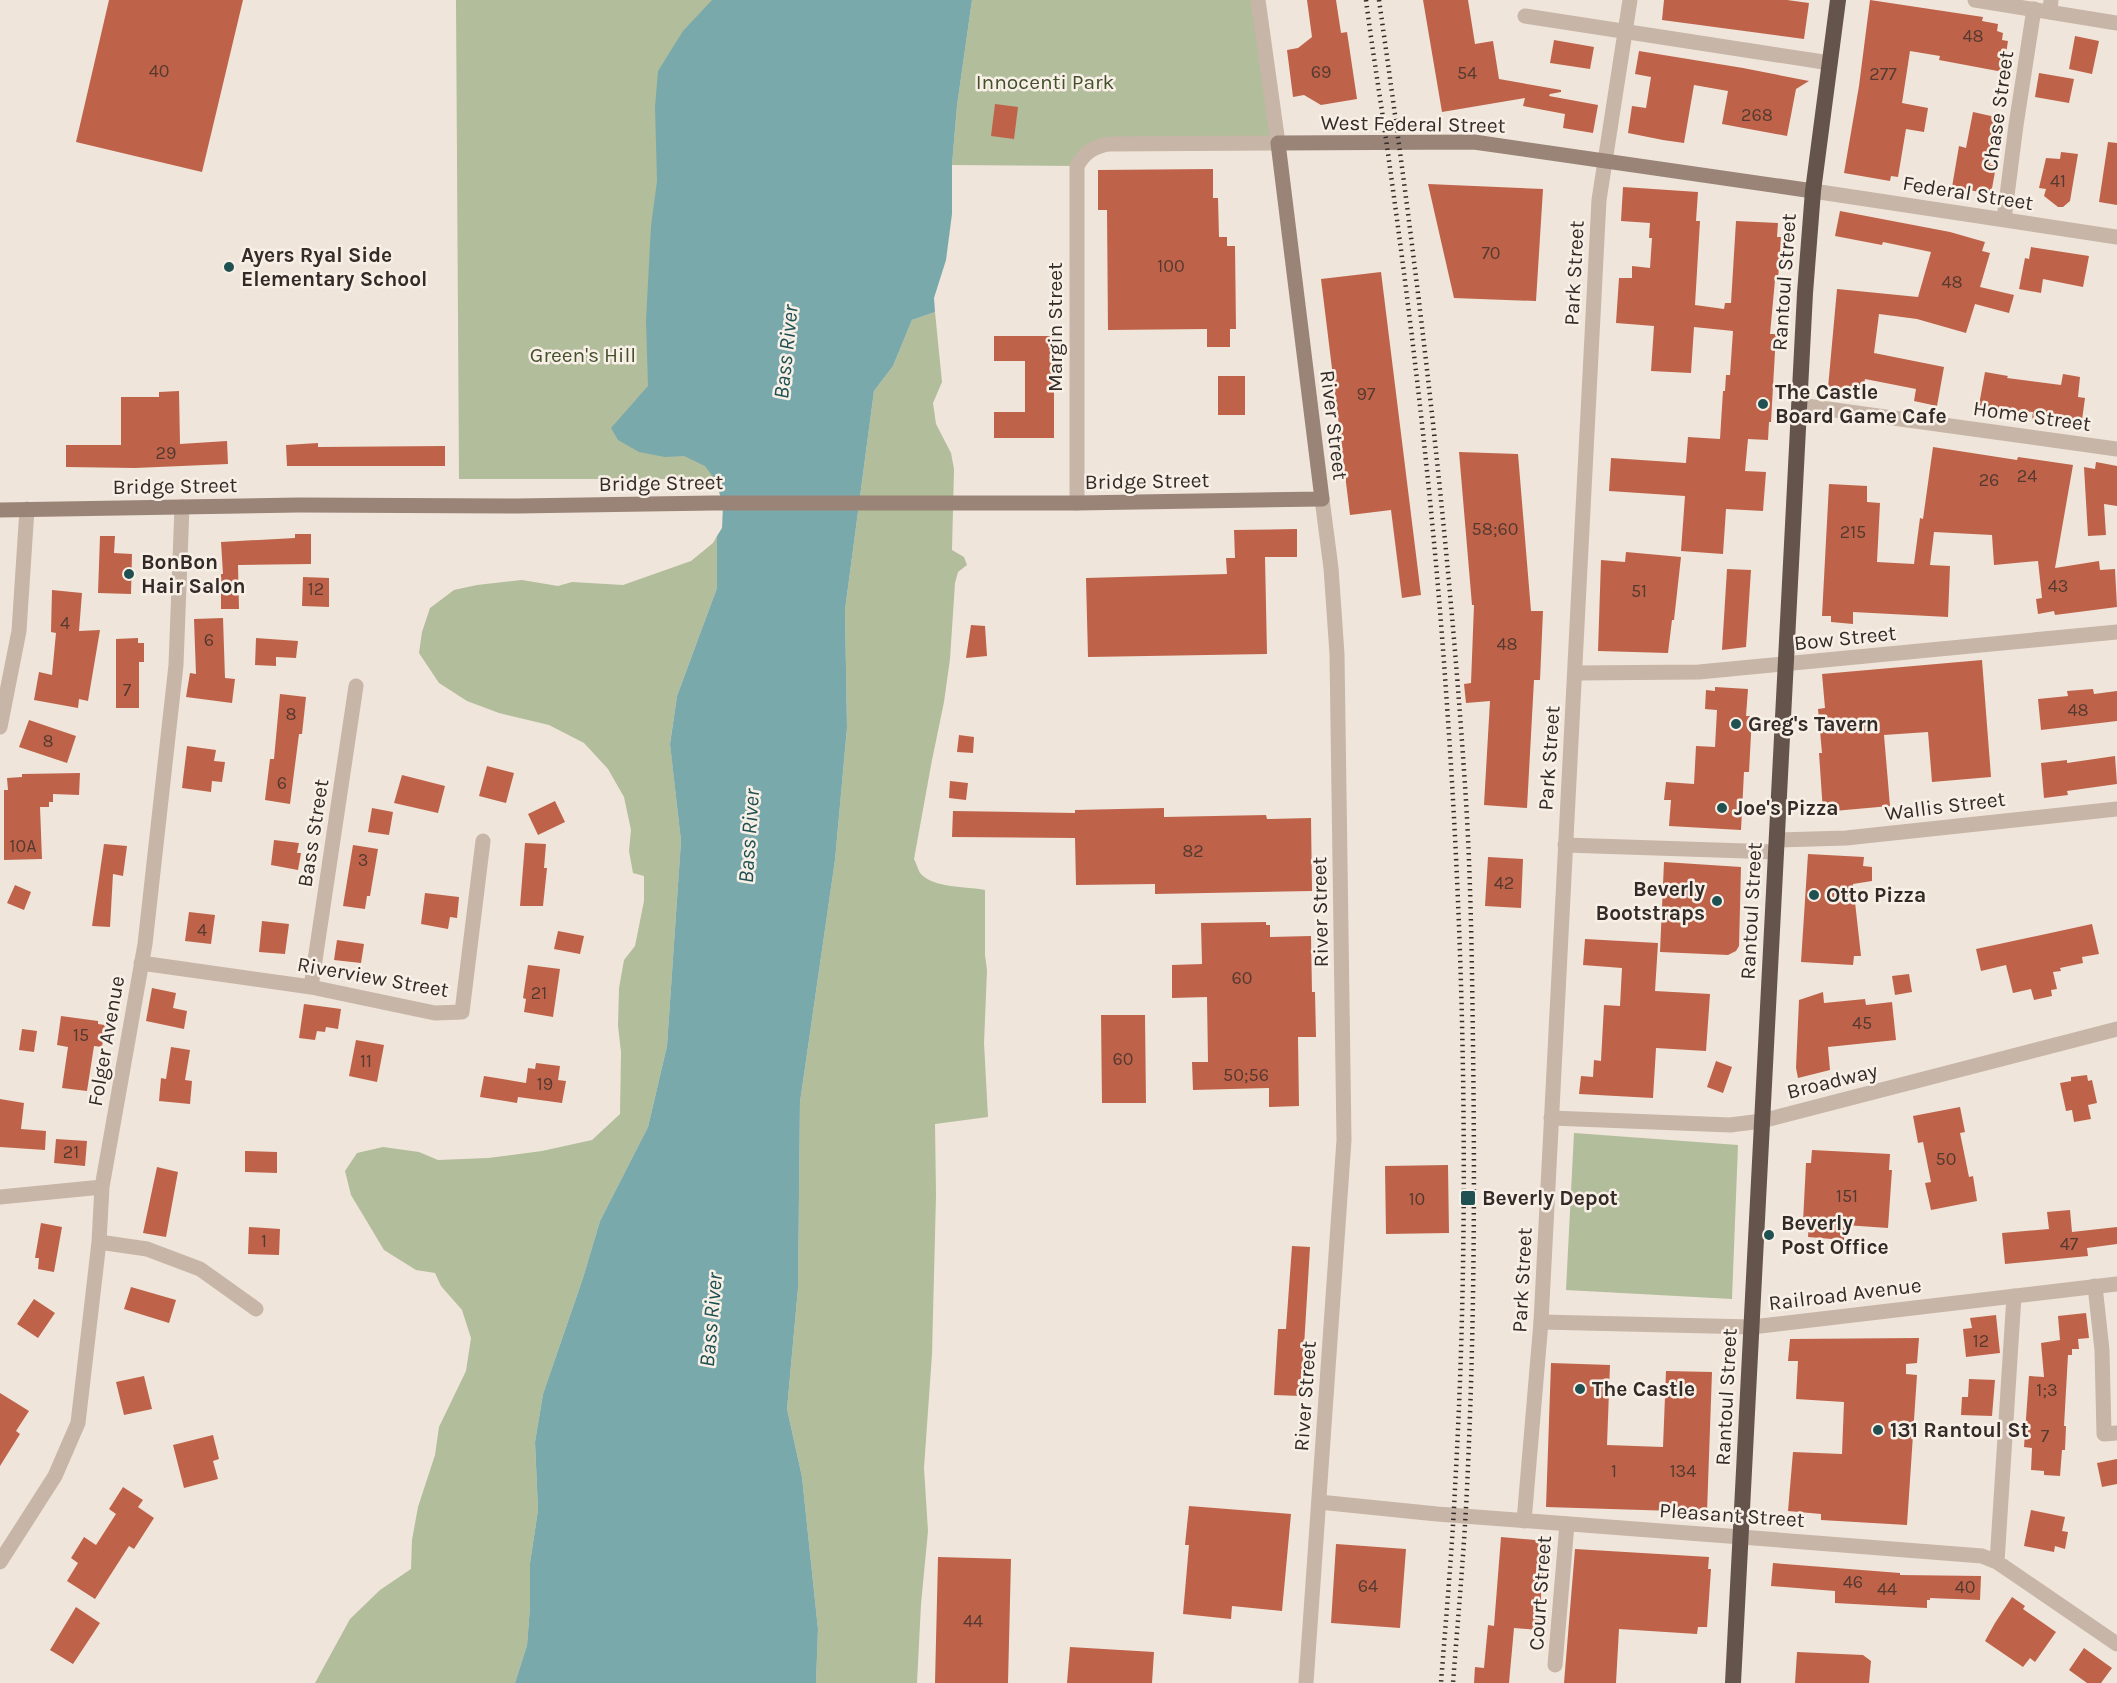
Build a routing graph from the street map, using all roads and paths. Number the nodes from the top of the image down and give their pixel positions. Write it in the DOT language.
graph roads {
  1 [pos="1258,0"];
  2 [pos="1630,0"];
  3 [pos="1838,0"];
  4 [pos="1975,0"];
  5 [pos="2051,6"];
  6 [pos="2034,9"];
  7 [pos="1525,16"];
  8 [pos="2117,23"];
  9 [pos="1625,32"];
  10 [pos="1830,63"];
  11 [pos="1278,143"];
  12 [pos="1084,154"];
  13 [pos="1604,161"];
  14 [pos="1814,191"];
  15 [pos="2004,219"];
  16 [pos="2117,237"];
  17 [pos="1799,405"];
  18 [pos="2117,449"];
  19 [pos="1322,499"];
  20 [pos="1077,503"];
  21 [pos="182,507"];
  22 [pos="27,509"];
  23 [pos="0,510"];
  24 [pos="2117,632"];
  25 [pos="1786,665"];
  26 [pos="1576,673"];
  27 [pos="356,686"];
  28 [pos="0,728"];
  29 [pos="2117,809"];
  30 [pos="483,841"];
  31 [pos="1565,845"];
  32 [pos="1777,846"];
  33 [pos="141,963"];
  34 [pos="311,987"];
  35 [pos="2117,1029"];
  36 [pos="1551,1118"];
  37 [pos="1762,1121"];
  38 [pos="102,1187"];
  39 [pos="0,1197"];
  40 [pos="99,1242"];
  41 [pos="2117,1284"];
  42 [pos="2095,1286"];
  43 [pos="2014,1296"];
  44 [pos="256,1309"];
  45 [pos="1541,1322"];
  46 [pos="1752,1326"];
  47 [pos="2117,1433"];
  48 [pos="1319,1502"];
  49 [pos="1524,1521"];
  50 [pos="1566,1524"];
  51 [pos="1740,1537"];
  52 [pos="0,1562"];
  53 [pos="1997,1562"];
  54 [pos="2117,1644"];
  55 [pos="1556,1665"];
  56 [pos="1306,1683"];
  57 [pos="1733,1683"];
  1 -- 11 [label="street"];
  2 -- 9 [label="street, Park Street"];
  3 -- 10 [label="highway, Rantoul Street"];
  4 -- 6 [label="street"];
  5 -- 6 [label="street"];
  5 -- 8 [label="street"];
  6 -- 15 [label="street, Chase Street"];
  7 -- 9 [label="street"];
  9 -- 10 [label="street"];
  9 -- 13 [label="street, Park Street"];
  10 -- 14 [label="highway, Rantoul Street"];
  11 -- 12 [label="street, West Federal Street"];
  11 -- 13 [label="main road, West Federal Street"];
  11 -- 19 [label="main road, River Street"];
  12 -- 20 [label="street, Margin Street"];
  13 -- 14 [label="main road, West Federal Street"];
  13 -- 26 [label="street, Park Street"];
  14 -- 15 [label="street, Federal Street"];
  14 -- 17 [label="highway, Rantoul Street"];
  15 -- 16 [label="street, Federal Street"];
  17 -- 18 [label="street, Home Street"];
  17 -- 25 [label="highway, Rantoul Street"];
  19 -- 20 [label="main road, Bridge Street"];
  19 -- 48 [label="street, River Street"];
  20 -- 21 [label="main road, Bridge Street"];
  21 -- 22 [label="main road, Bridge Street"];
  21 -- 33 [label="street, Folger Avenue"];
  22 -- 23 [label="main road, Bridge Street"];
  22 -- 28 [label="street"];
  24 -- 25 [label="street, Bow Street"];
  25 -- 26 [label="street, Bow Street"];
  25 -- 32 [label="highway, Rantoul Street"];
  26 -- 31 [label="street, Park Street"];
  27 -- 34 [label="street, Bass Street"];
  29 -- 32 [label="street, Wallis Street"];
  30 -- 34 [label="street, Riverview Street"];
  31 -- 32 [label="street, Wallis Street"];
  31 -- 36 [label="street, Park Street"];
  32 -- 37 [label="highway, Rantoul Street"];
  33 -- 34 [label="street, Riverview Street"];
  33 -- 38 [label="street, Folger Avenue"];
  35 -- 37 [label="street, Broadway"];
  36 -- 37 [label="street, Broadway"];
  36 -- 45 [label="street, Park Street"];
  37 -- 46 [label="highway, Rantoul Street"];
  38 -- 39 [label="street"];
  38 -- 40 [label="street, Folger Avenue"];
  40 -- 44 [label="street"];
  40 -- 52 [label="street, Folger Avenue"];
  41 -- 42 [label="street, Railroad Avenue"];
  42 -- 43 [label="street, Railroad Avenue"];
  42 -- 47 [label="street"];
  43 -- 46 [label="street, Railroad Avenue"];
  43 -- 53 [label="street"];
  45 -- 46 [label="street, Railroad Avenue"];
  45 -- 49 [label="street, Park Street"];
  46 -- 51 [label="highway, Rantoul Street"];
  48 -- 49 [label="street, Pleasant Street"];
  48 -- 56 [label="street, River Street"];
  49 -- 50 [label="street, Pleasant Street"];
  50 -- 51 [label="street, Pleasant Street"];
  50 -- 55 [label="street, Court Street"];
  51 -- 53 [label="street, Pleasant Street"];
  51 -- 57 [label="highway, Rantoul Street"];
  53 -- 54 [label="street, Pleasant Street"];
}
